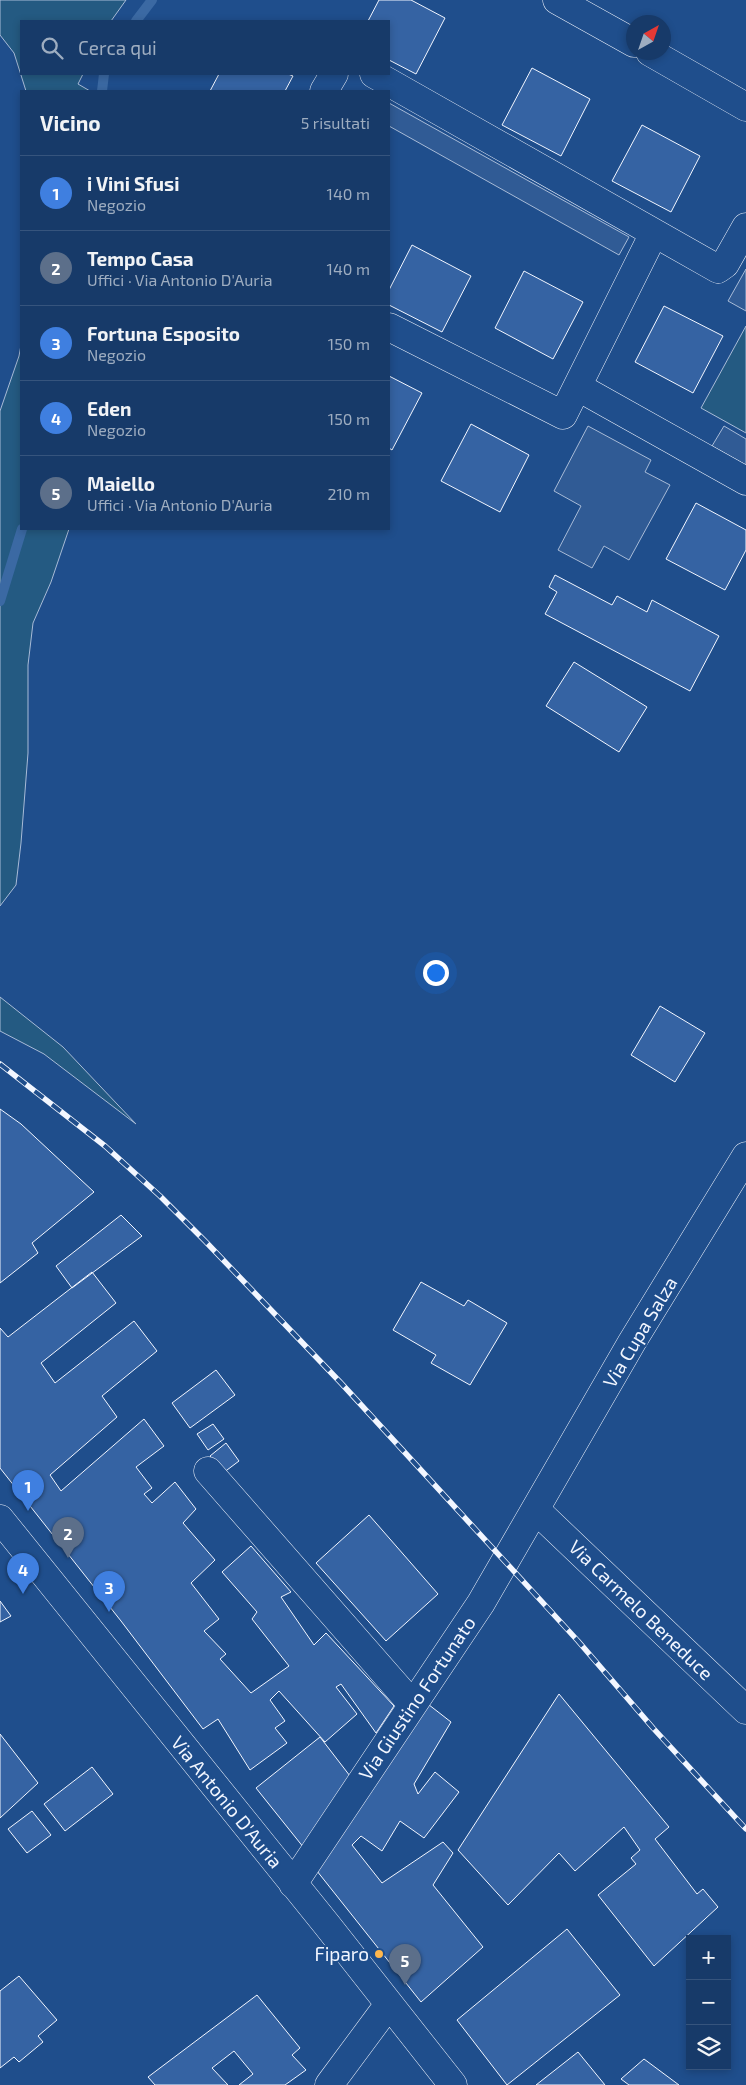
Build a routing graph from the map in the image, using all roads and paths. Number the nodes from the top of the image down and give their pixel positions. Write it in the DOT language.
graph roads {
  1 [pos="557,0"];
  2 [pos="626,39"];
  3 [pos="664,60"];
  4 [pos="333,75"];
  5 [pos="376,75"];
  6 [pos="325,90"];
  7 [pos="746,107"];
  8 [pos="746,227"];
  9 [pos="654,233"];
  10 [pos="390,328"];
  11 [pos="578,387"];
  12 [pos="746,480"];
  13 [pos="746,1156"];
  14 [pos="208,1471"];
  15 [pos="536,1510"];
  16 [pos="0,1519"];
  17 [pos="412,1704"];
  18 [pos="746,1710"];
  19 [pos="293,1884"];
  20 [pos="389,2004"];
  21 [pos="329,2085"];
  22 [pos="453,2085"];
  1 -- 2 [label="street"];
  3 -- 7 [label="street"];
  4 -- 6 [label="street"];
  5 -- 9 [label="street"];
  8 -- 9 [label="street"];
  9 -- 11 [label="street"];
  10 -- 11 [label="street"];
  11 -- 12 [label="street"];
  13 -- 15 [label="street, Via Cupa Salza"];
  14 -- 17 [label="street"];
  15 -- 17 [label="street, Via Giustino Fortunato"];
  15 -- 18 [label="street, Via Carmelo Beneduce"];
  16 -- 19 [label="street, Via Antonio D'Auria"];
  17 -- 19 [label="street, Via Giustino Fortunato"];
  19 -- 20 [label="street, Via Antonio D'Auria"];
  20 -- 21 [label="street"];
  20 -- 22 [label="street, Via Antonio D'Auria"];
}
